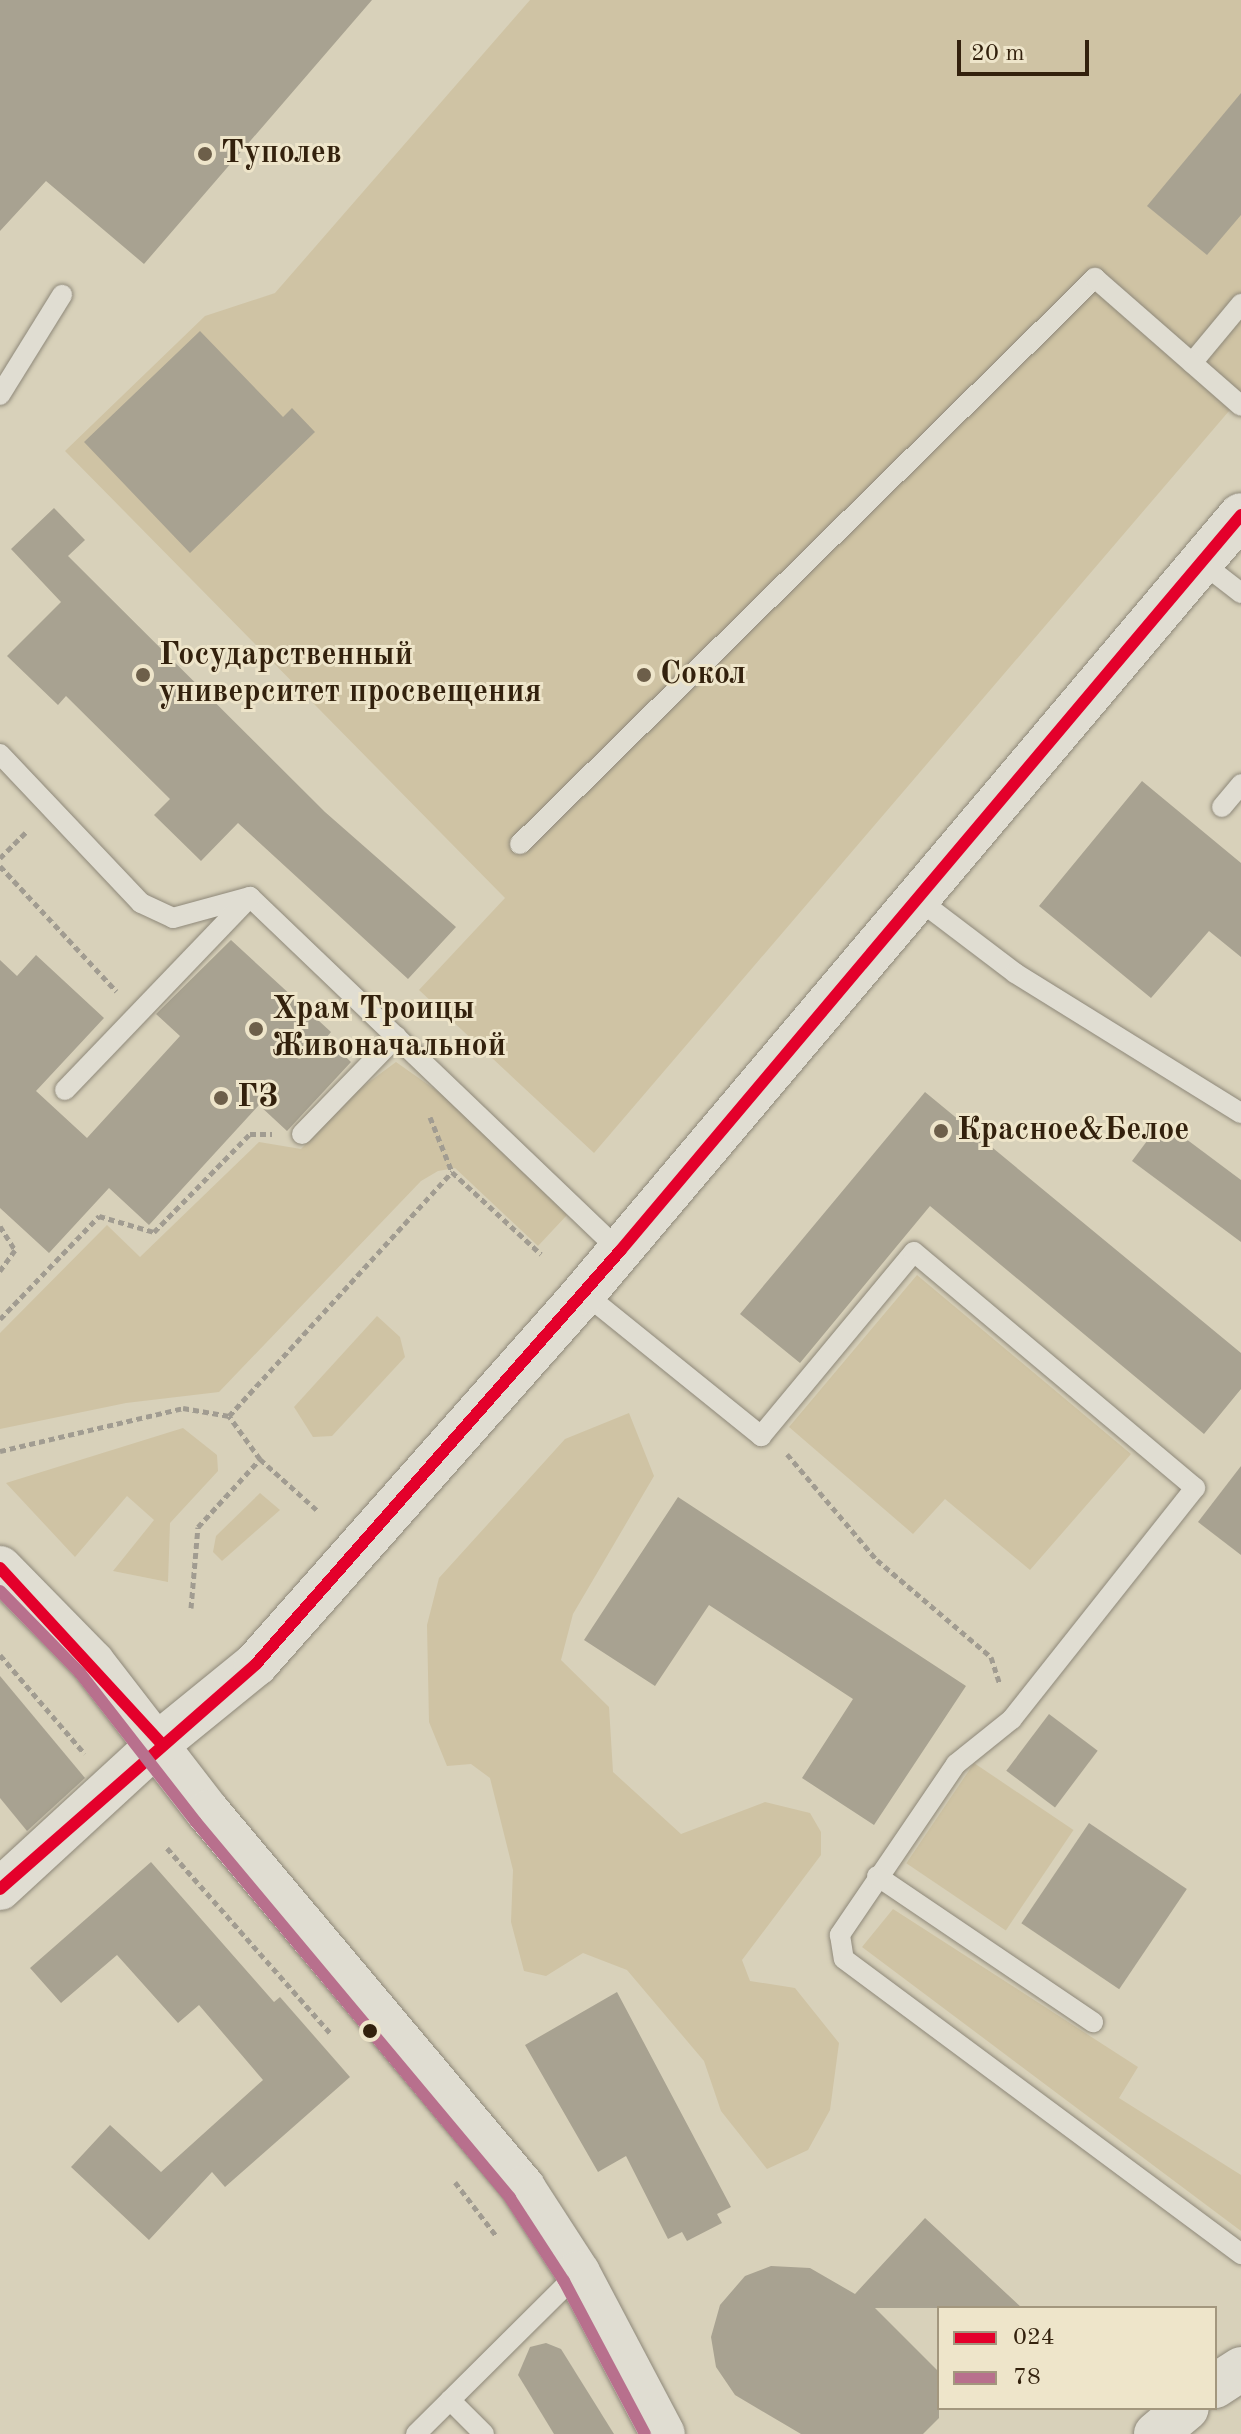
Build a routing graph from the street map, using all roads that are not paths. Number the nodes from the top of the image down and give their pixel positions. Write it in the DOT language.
graph roads {
  1 [pos="62,295"];
  2 [pos="1241,304"];
  3 [pos="1192,363"];
  4 [pos="0,395"];
  5 [pos="1241,406"];
  6 [pos="1241,515"];
  7 [pos="1201,562"];
  8 [pos="1241,593"];
  9 [pos="0,754"];
  10 [pos="1241,784"];
  11 [pos="1222,807"];
  12 [pos="520,844"];
  13 [pos="250,897"];
  14 [pos="919,900"];
  15 [pos="397,1036"];
  16 [pos="65,1090"];
  17 [pos="1241,1113"];
  18 [pos="302,1134"];
  19 [pos="620,1251"];
  20 [pos="584,1293"];
  21 [pos="0,1568"];
  22 [pos="160,1742"];
  23 [pos="877,1876"];
  24 [pos="0,1889"];
  25 [pos="1093,2022"];
  26 [pos="1241,2254"];
  27 [pos="578,2273"];
  28 [pos="1241,2369"];
  29 [pos="1217,2385"];
  30 [pos="450,2400"];
  31 [pos="1185,2410"];
  32 [pos="416,2434"];
  33 [pos="484,2434"];
  34 [pos="663,2434"];
  35 [pos="1156,2434"];
  1 -- 4 [label="lane"];
  2 -- 3 [label="lane"];
  3 -- 5 [label="lane"];
  3 -- 12 [label="lane"];
  6 -- 7 [label="street"];
  7 -- 8 [label="lane"];
  7 -- 14 [label="street"];
  9 -- 13 [label="lane"];
  10 -- 11 [label="lane"];
  13 -- 15 [label="lane"];
  13 -- 16 [label="lane"];
  14 -- 17 [label="lane"];
  14 -- 19 [label="street"];
  15 -- 18 [label="lane"];
  15 -- 19 [label="lane"];
  19 -- 20 [label="street"];
  20 -- 22 [label="street"];
  20 -- 23 [label="lane"];
  21 -- 22 [label="street"];
  22 -- 24 [label="street"];
  22 -- 27 [label="street"];
  23 -- 25 [label="lane"];
  23 -- 26 [label="lane"];
  27 -- 30 [label="lane"];
  27 -- 34 [label="street"];
  28 -- 29 [label="street"];
  30 -- 32 [label="lane"];
  30 -- 33 [label="lane"];
  31 -- 35 [label="street"];
}
